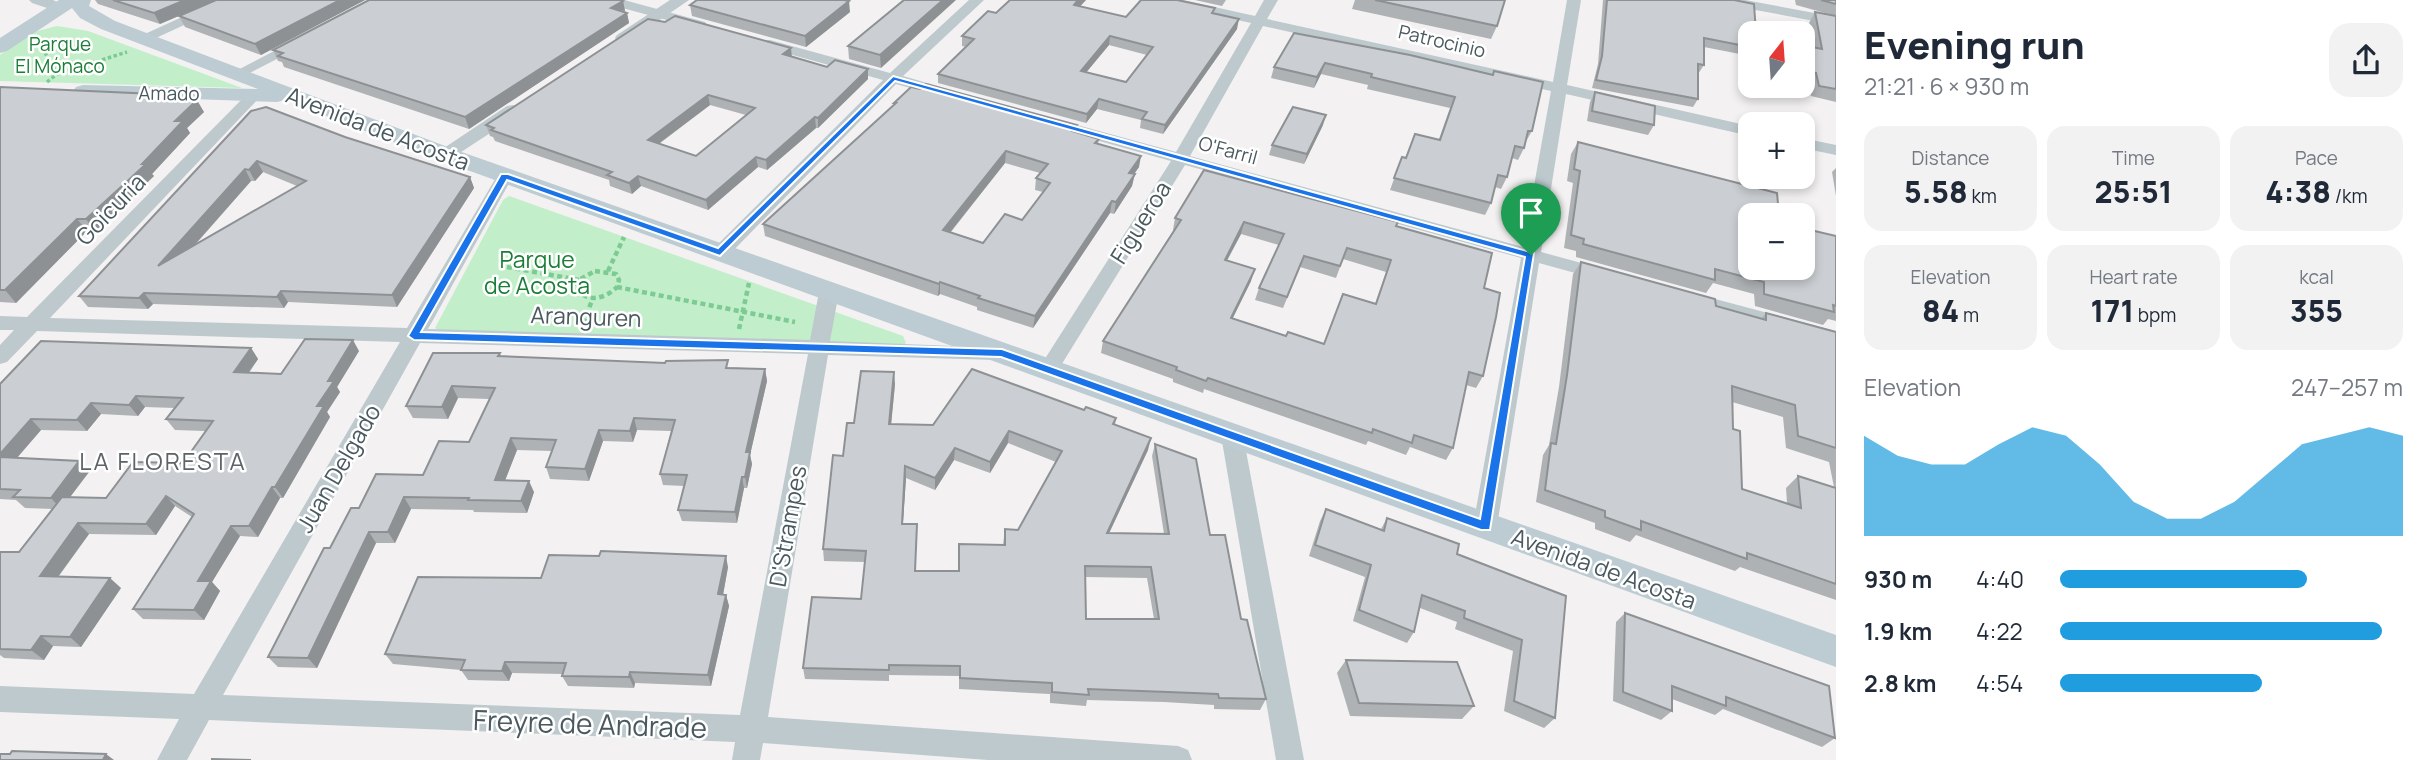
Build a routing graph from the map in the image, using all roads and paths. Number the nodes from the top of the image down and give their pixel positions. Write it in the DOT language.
graph roads {
  1 [pos="37,0"];
  2 [pos="82,0"];
  3 [pos="609,0"];
  4 [pos="681,0"];
  5 [pos="976,0"];
  6 [pos="1165,0"];
  7 [pos="1271,0"];
  8 [pos="1574,0"];
  9 [pos="1723,0"];
  10 [pos="66,4"];
  11 [pos="205,11"];
  12 [pos="660,14"];
  13 [pos="1257,21"];
  14 [pos="1836,21"];
  15 [pos="108,25"];
  16 [pos="30,26"];
  17 [pos="712,28"];
  18 [pos="309,37"];
  19 [pos="750,39"];
  20 [pos="142,43"];
  21 [pos="0,47"];
  22 [pos="603,51"];
  23 [pos="237,74"];
  24 [pos="893,78"];
  25 [pos="47,82"];
  26 [pos="62,83"];
  27 [pos="1561,89"];
  28 [pos="254,95"];
  29 [pos="296,97"];
  30 [pos="971,100"];
  31 [pos="523,103"];
  32 [pos="1036,118"];
  33 [pos="1738,128"];
  34 [pos="1815,146"];
  35 [pos="1836,150"];
  36 [pos="445,154"];
  37 [pos="1180,159"];
  38 [pos="505,176"];
  39 [pos="624,237"];
  40 [pos="720,253"];
  41 [pos="1531,255"];
  42 [pos="507,267"];
  43 [pos="608,271"];
  44 [pos="579,279"];
  45 [pos="1623,280"];
  46 [pos="749,282"];
  47 [pos="617,287"];
  48 [pos="829,292"];
  49 [pos="1677,295"];
  50 [pos="593,298"];
  51 [pos="743,312"];
  52 [pos="795,322"];
  53 [pos="0,323"];
  54 [pos="32,324"];
  55 [pos="582,327"];
  56 [pos="739,331"];
  57 [pos="414,336"];
  58 [pos="1836,338"];
  59 [pos="818,348"];
  60 [pos="1002,353"];
  61 [pos="0,357"];
  62 [pos="1048,370"];
  63 [pos="1232,435"];
  64 [pos="1485,526"];
  65 [pos="1836,651"];
  66 [pos="0,699"];
  67 [pos="201,708"];
  68 [pos="751,729"];
  69 [pos="171,760"];
  70 [pos="746,760"];
  71 [pos="1178,760"];
  72 [pos="1290,760"];
  1 -- 10 [label="street"];
  2 -- 15 [label="main road, Avenida de Acosta"];
  3 -- 12 [label="street"];
  4 -- 12 [label="street"];
  5 -- 24 [label="street"];
  6 -- 13 [label="street, Patrocinio"];
  7 -- 13 [label="street, Figueroa"];
  8 -- 27 [label="street"];
  9 -- 14 [label="street"];
  10 -- 16 [label="main road"];
  11 -- 20 [label="lane"];
  12 -- 17 [label="street"];
  12 -- 22 [label="street"];
  13 -- 27 [label="street, Patrocinio"];
  13 -- 37 [label="street, Figueroa"];
  15 -- 16 [label="main road, Avenida de Acosta"];
  15 -- 20 [label="main road, Avenida de Acosta"];
  16 -- 21 [label="main road"];
  16 -- 26 [label="path"];
  18 -- 23 [label="street"];
  19 -- 24 [label="street"];
  20 -- 23 [label="main road, Avenida de Acosta"];
  20 -- 26 [label="path"];
  23 -- 29 [label="main road, Avenida de Acosta"];
  24 -- 30 [label="street"];
  24 -- 40 [label="street"];
  25 -- 26 [label="path"];
  26 -- 28 [label="main road, Amado"];
  27 -- 33 [label="street, Patrocinio"];
  27 -- 41 [label="street"];
  28 -- 29 [label="main road, Amado"];
  28 -- 54 [label="street, Goicuria"];
  29 -- 36 [label="main road, Avenida de Acosta"];
  31 -- 36 [label="street"];
  32 -- 37 [label="street, O'Farril"];
  34 -- 35 [label="street"];
  36 -- 38 [label="main road, Avenida de Acosta"];
  37 -- 41 [label="street, O'Farril"];
  37 -- 62 [label="street, Figueroa"];
  38 -- 40 [label="main road, Avenida de Acosta"];
  38 -- 57 [label="street, Juan Delgado"];
  39 -- 43 [label="path"];
  40 -- 48 [label="main road, Avenida de Acosta"];
  41 -- 45 [label="street, O'Farril"];
  41 -- 64 [label="street"];
  42 -- 44 [label="path"];
  43 -- 44 [label="path"];
  43 -- 47 [label="path"];
  44 -- 50 [label="path"];
  46 -- 51 [label="path"];
  47 -- 50 [label="path"];
  47 -- 51 [label="path"];
  48 -- 59 [label="street, D'Strampes"];
  48 -- 60 [label="main road, Avenida de Acosta"];
  49 -- 58 [label="street"];
  50 -- 55 [label="path"];
  51 -- 52 [label="path"];
  51 -- 56 [label="path"];
  53 -- 54 [label="street, Aranguren"];
  54 -- 57 [label="street, Aranguren"];
  54 -- 61 [label="street, Goicuria"];
  57 -- 59 [label="street, Aranguren"];
  57 -- 67 [label="street, Juan Delgado"];
  59 -- 60 [label="street, Aranguren"];
  59 -- 68 [label="street, D'Strampes"];
  60 -- 62 [label="main road, Avenida de Acosta"];
  62 -- 63 [label="main road, Avenida de Acosta"];
  63 -- 64 [label="main road, Avenida de Acosta"];
  63 -- 72 [label="street"];
  64 -- 65 [label="main road, Avenida de Acosta"];
  66 -- 67 [label="street, Freyre de Andrade"];
  67 -- 68 [label="street, Freyre de Andrade"];
  67 -- 69 [label="street, Juan Delgado"];
  68 -- 70 [label="street, D'Strampes"];
  68 -- 71 [label="street, Freyre de Andrade"];
}
